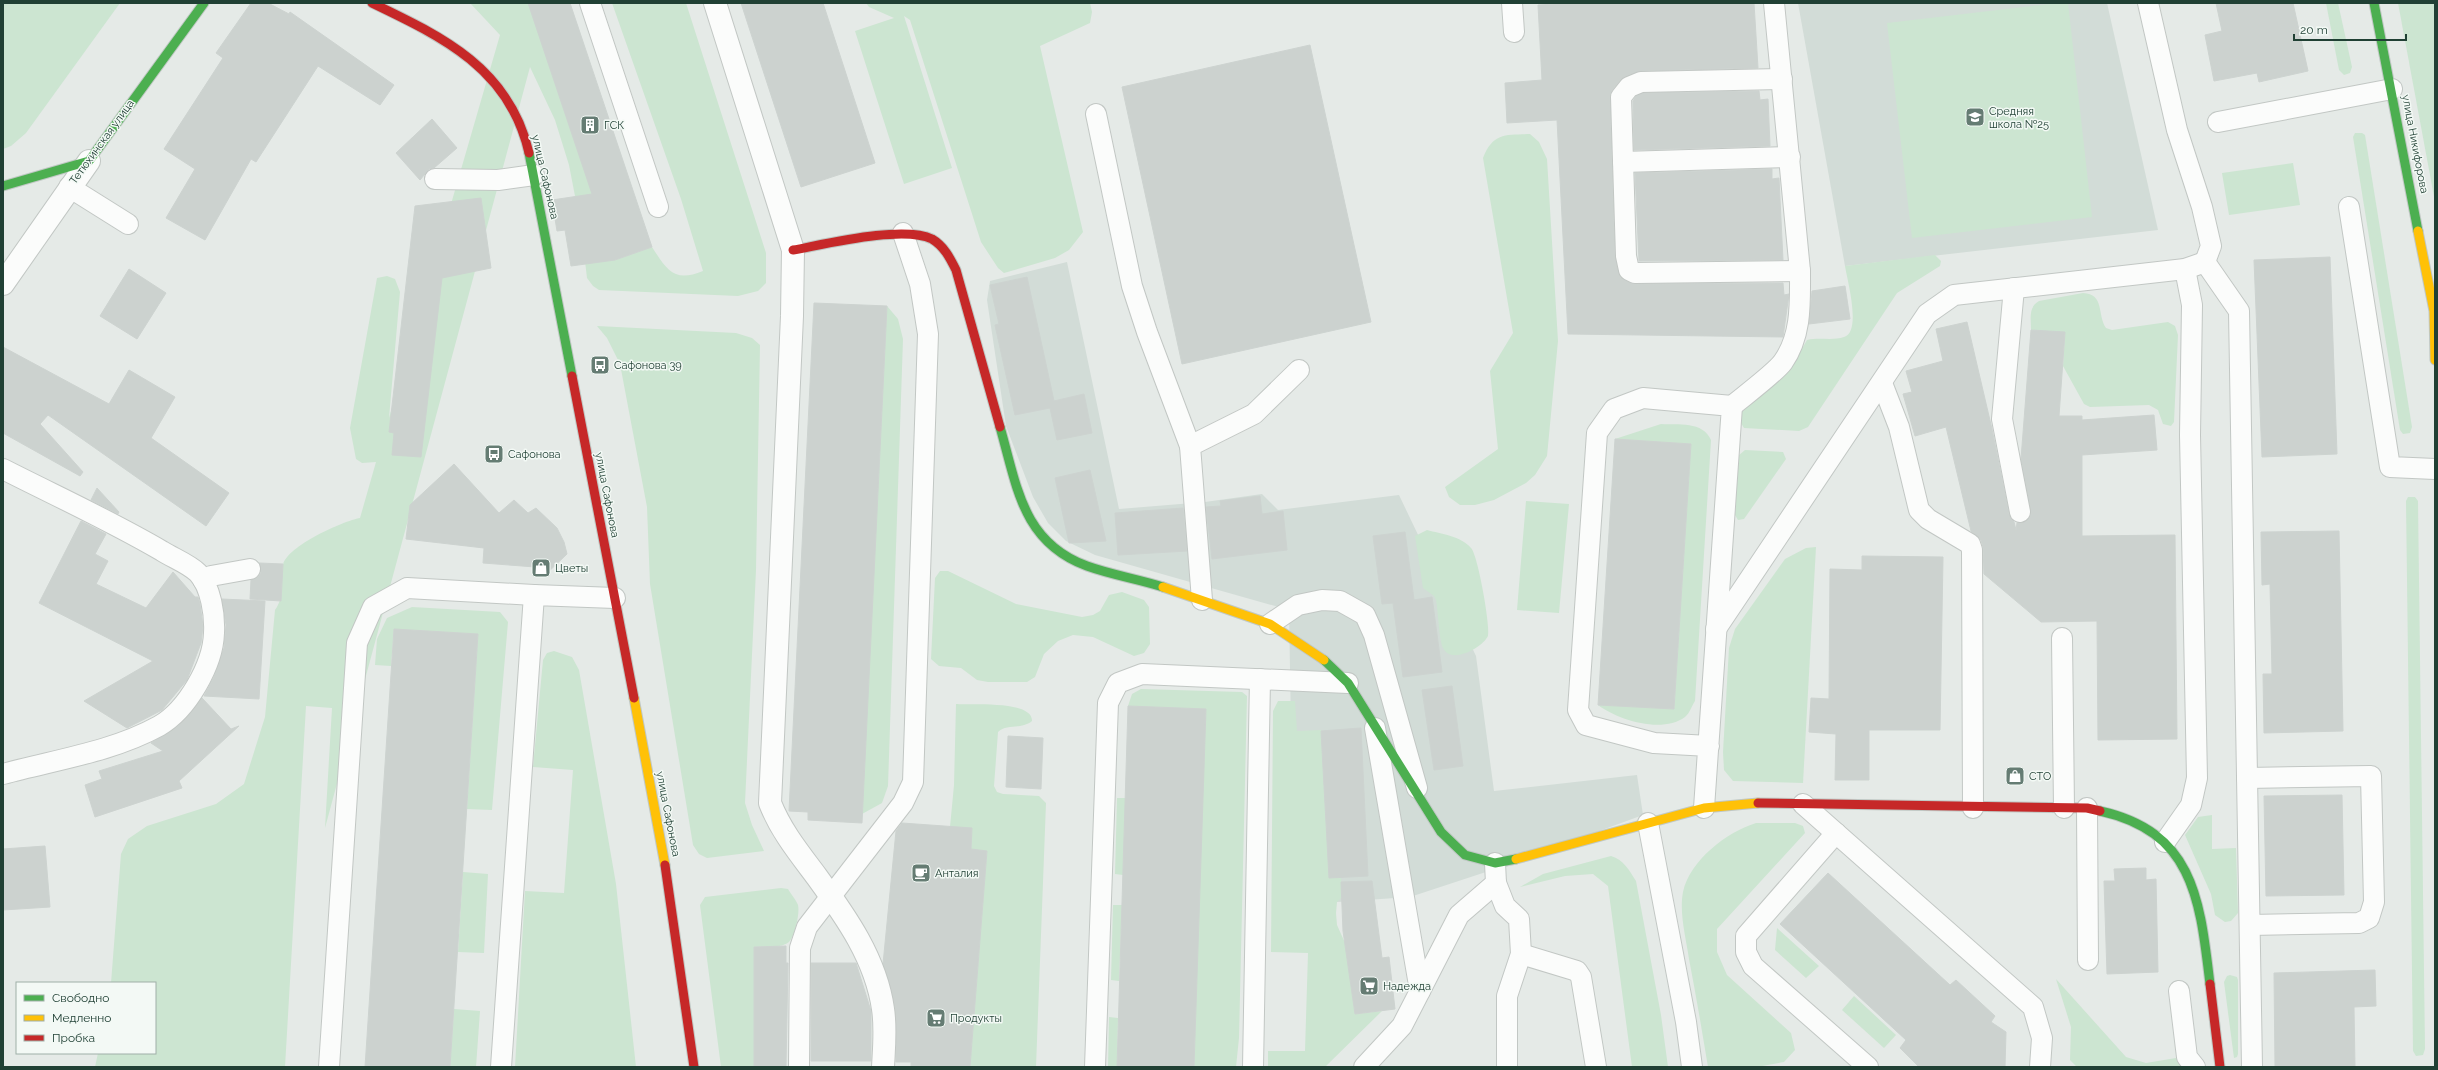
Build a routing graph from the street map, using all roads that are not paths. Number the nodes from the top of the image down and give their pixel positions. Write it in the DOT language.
graph roads {
  1 [pos="204,3"];
  2 [pos="372,3"];
  3 [pos="590,3"];
  4 [pos="715,3"];
  5 [pos="1512,3"];
  6 [pos="1774,3"];
  7 [pos="2148,3"];
  8 [pos="2374,3"];
  9 [pos="1514,32"];
  10 [pos="1782,79"];
  11 [pos="2392,89"];
  12 [pos="1096,114"];
  13 [pos="2218,122"];
  14 [pos="1790,157"];
  15 [pos="89,160"];
  16 [pos="1623,162"];
  17 [pos="534,175"];
  18 [pos="435,179"];
  19 [pos="3,186"];
  20 [pos="69,187"];
  21 [pos="2349,207"];
  22 [pos="658,208"];
  23 [pos="128,224"];
  24 [pos="903,234"];
  25 [pos="793,250"];
  26 [pos="2205,262"];
  27 [pos="2185,269"];
  28 [pos="1800,271"];
  29 [pos="3,284"];
  30 [pos="2014,288"];
  31 [pos="2435,360"];
  32 [pos="1299,370"];
  33 [pos="1882,383"];
  34 [pos="1732,406"];
  35 [pos="1190,446"];
  36 [pos="3,469"];
  37 [pos="2435,469"];
  38 [pos="2020,512"];
  39 [pos="250,569"];
  40 [pos="203,580"];
  41 [pos="534,595"];
  42 [pos="615,598"];
  43 [pos="1202,600"];
  44 [pos="1270,624"];
  45 [pos="1716,629"];
  46 [pos="2062,638"];
  47 [pos="1260,679"];
  48 [pos="1348,683"];
  49 [pos="1375,727"];
  50 [pos="1709,746"];
  51 [pos="3,774"];
  52 [pos="2247,778"];
  53 [pos="1421,801"];
  54 [pos="1803,804"];
  55 [pos="1704,808"];
  56 [pos="1973,808"];
  57 [pos="2064,808"];
  58 [pos="2087,808"];
  59 [pos="1648,823"];
  60 [pos="1836,833"];
  61 [pos="2165,842"];
  62 [pos="1495,862"];
  63 [pos="1496,883"];
  64 [pos="831,897"];
  65 [pos="2250,925"];
  66 [pos="1521,954"];
  67 [pos="2088,960"];
  68 [pos="1420,991"];
  69 [pos="2179,991"];
  70 [pos="329,1067"];
  71 [pos="501,1067"];
  72 [pos="694,1067"];
  73 [pos="799,1067"];
  74 [pos="883,1067"];
  75 [pos="1094,1067"];
  76 [pos="1253,1067"];
  77 [pos="1364,1067"];
  78 [pos="1507,1067"];
  79 [pos="1596,1067"];
  80 [pos="1692,1067"];
  81 [pos="1868,1067"];
  82 [pos="2040,1067"];
  83 [pos="2195,1067"];
  84 [pos="2220,1067"];
  85 [pos="2252,1067"];
  1 -- 15 [label="street, Тетюхинская улица"];
  2 -- 17 [label="street, улица Сафонова"];
  3 -- 22 [label="lane"];
  4 -- 25 [label="street"];
  5 -- 9 [label="lane"];
  6 -- 10 [label="lane"];
  7 -- 26 [label="lane"];
  8 -- 11 [label="street, улица Никифорова"];
  10 -- 14 [label="lane"];
  10 -- 16 [label="lane"];
  11 -- 13 [label="lane"];
  11 -- 31 [label="street, улица Никифорова"];
  12 -- 35 [label="lane"];
  14 -- 16 [label="lane"];
  14 -- 28 [label="lane"];
  15 -- 19 [label="street"];
  15 -- 20 [label="street, Тетюхинская улица"];
  16 -- 28 [label="lane"];
  17 -- 18 [label="lane"];
  17 -- 42 [label="street, улица Сафонова"];
  20 -- 23 [label="lane"];
  20 -- 29 [label="street, Тетюхинская улица"];
  21 -- 37 [label="lane"];
  24 -- 25 [label="street"];
  24 -- 43 [label="street"];
  24 -- 64 [label="lane"];
  25 -- 64 [label="street"];
  26 -- 27 [label="lane"];
  26 -- 52 [label="lane"];
  27 -- 30 [label="lane"];
  27 -- 61 [label="lane"];
  28 -- 34 [label="lane"];
  30 -- 33 [label="lane"];
  30 -- 38 [label="lane"];
  32 -- 35 [label="lane"];
  33 -- 45 [label="lane"];
  33 -- 56 [label="lane"];
  34 -- 45 [label="lane"];
  34 -- 50 [label="lane"];
  35 -- 43 [label="lane"];
  36 -- 40 [label="lane"];
  39 -- 40 [label="lane"];
  40 -- 51 [label="lane"];
  41 -- 42 [label="lane"];
  41 -- 70 [label="lane"];
  41 -- 71 [label="lane"];
  42 -- 72 [label="street, улица Сафонова"];
  43 -- 44 [label="street"];
  44 -- 48 [label="street"];
  44 -- 53 [label="lane"];
  45 -- 50 [label="lane"];
  46 -- 57 [label="lane"];
  47 -- 48 [label="lane"];
  47 -- 75 [label="lane"];
  47 -- 76 [label="lane"];
  48 -- 49 [label="street"];
  49 -- 53 [label="street"];
  49 -- 68 [label="lane"];
  50 -- 55 [label="lane"];
  52 -- 65 [label="lane"];
  52 -- 65 [label="lane"];
  53 -- 62 [label="street"];
  54 -- 55 [label="street"];
  54 -- 56 [label="street"];
  54 -- 60 [label="lane"];
  55 -- 59 [label="street"];
  56 -- 57 [label="street"];
  57 -- 58 [label="street"];
  58 -- 61 [label="street"];
  58 -- 67 [label="lane"];
  59 -- 62 [label="street"];
  59 -- 80 [label="lane"];
  60 -- 81 [label="lane"];
  60 -- 82 [label="lane"];
  61 -- 84 [label="street"];
  62 -- 63 [label="lane"];
  63 -- 66 [label="lane"];
  63 -- 68 [label="lane"];
  64 -- 73 [label="lane"];
  64 -- 74 [label="street"];
  65 -- 85 [label="lane"];
  66 -- 78 [label="lane"];
  66 -- 79 [label="lane"];
  68 -- 77 [label="lane"];
  69 -- 83 [label="lane"];
}
